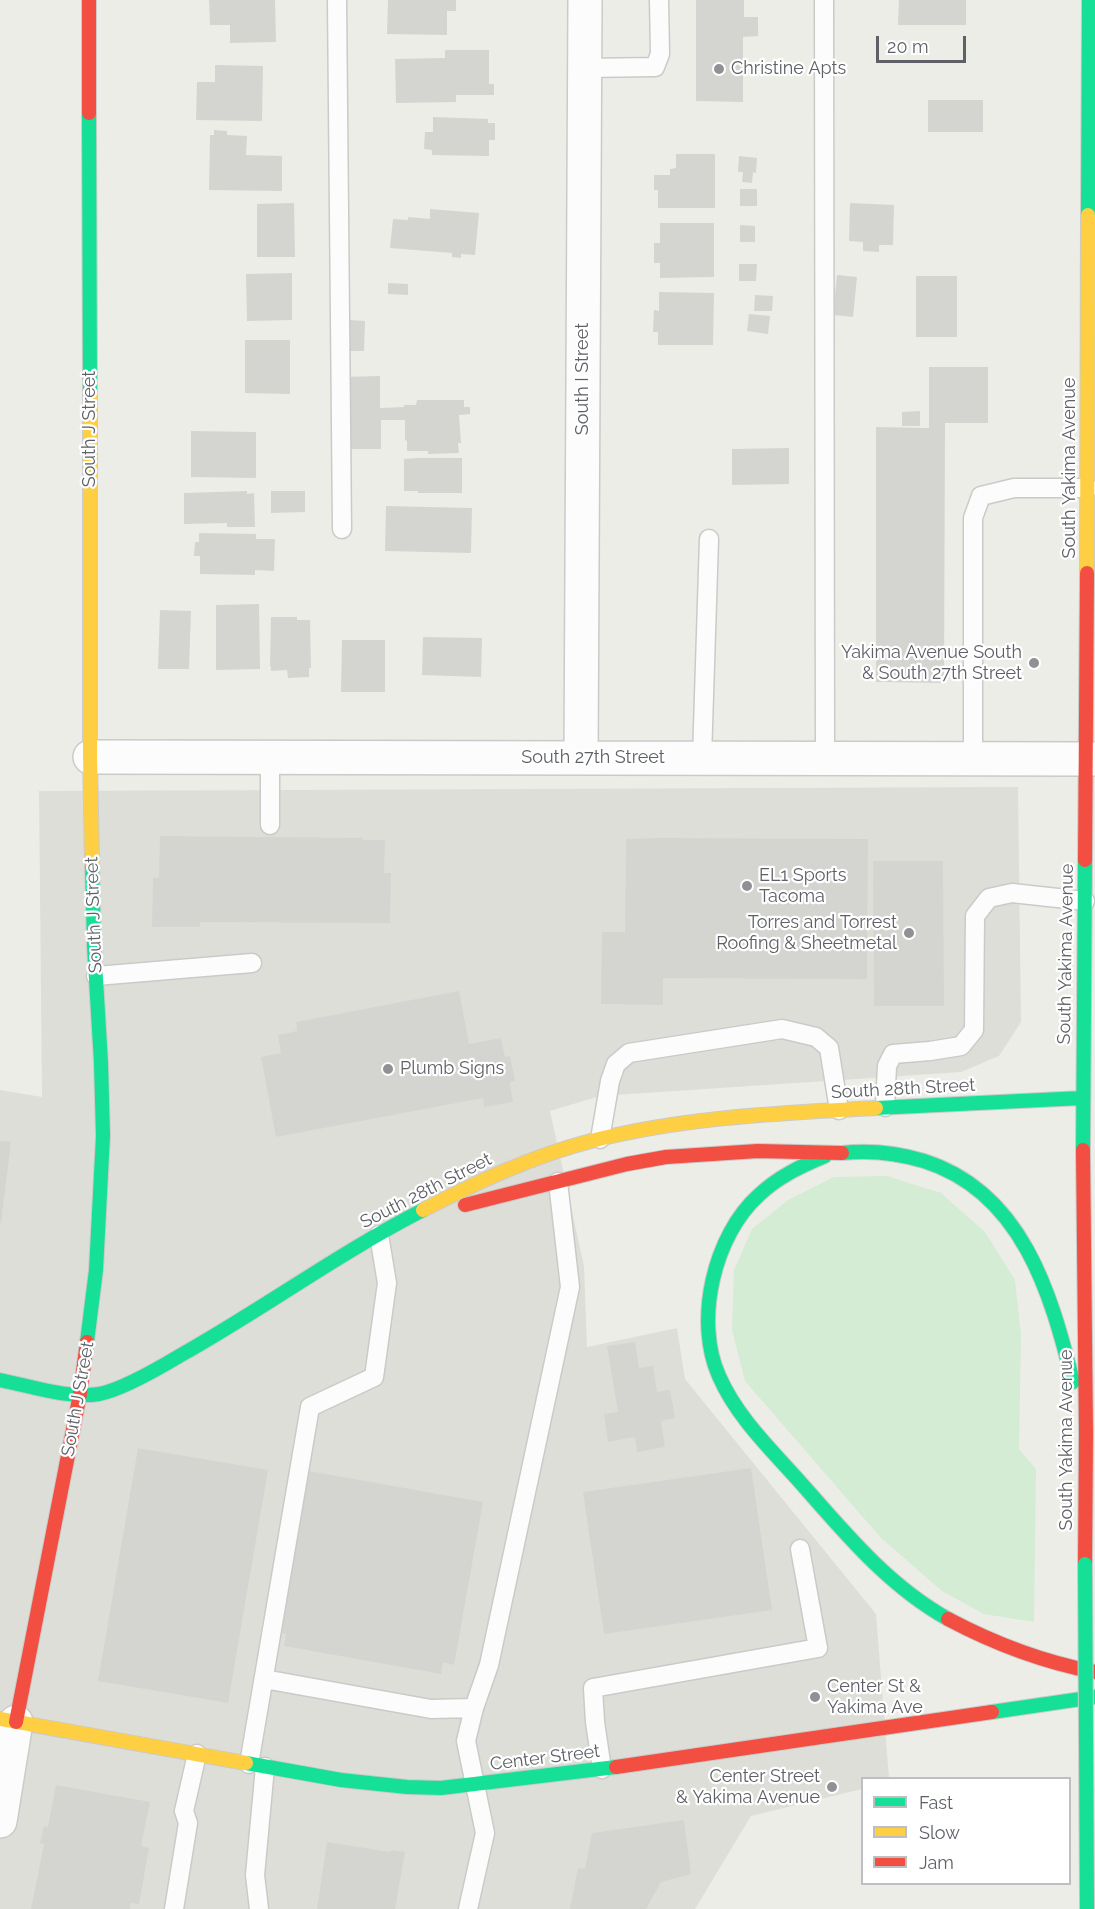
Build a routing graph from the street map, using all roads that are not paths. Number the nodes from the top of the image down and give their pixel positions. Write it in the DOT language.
graph roads {
  1 [pos="89,0"];
  2 [pos="337,0"];
  3 [pos="585,0"];
  4 [pos="659,0"];
  5 [pos="824,0"];
  6 [pos="1089,0"];
  7 [pos="584,68"];
  8 [pos="1088,488"];
  9 [pos="342,529"];
  10 [pos="709,539"];
  11 [pos="90,757"];
  12 [pos="270,757"];
  13 [pos="581,758"];
  14 [pos="702,758"];
  15 [pos="825,758"];
  16 [pos="973,759"];
  17 [pos="1091,759"];
  18 [pos="270,825"];
  19 [pos="1085,901"];
  20 [pos="252,963"];
  21 [pos="96,976"];
  22 [pos="1089,1036"];
  23 [pos="1082,1098"];
  24 [pos="885,1107"];
  25 [pos="839,1110"];
  26 [pos="600,1139"];
  27 [pos="832,1154"];
  28 [pos="558,1182"];
  29 [pos="411,1216"];
  30 [pos="379,1234"];
  31 [pos="0,1380"];
  32 [pos="80,1394"];
  33 [pos="1086,1434"];
  34 [pos="800,1549"];
  35 [pos="1095,1672"];
  36 [pos="264,1679"];
  37 [pos="1095,1697"];
  38 [pos="474,1708"];
  39 [pos="8,1720"];
  40 [pos="197,1754"];
  41 [pos="257,1765"];
  42 [pos="602,1769"];
  43 [pos="476,1785"];
  44 [pos="0,1821"];
  45 [pos="174,1909"];
  46 [pos="259,1909"];
  47 [pos="468,1909"];
  48 [pos="1088,1909"];
  1 -- 11 [label="main road, South J Street"];
  2 -- 9 [label="lane"];
  3 -- 7 [label="street, South I Street"];
  4 -- 7 [label="lane"];
  5 -- 15 [label="lane"];
  6 -- 8 [label="main road, South Yakima Avenue"];
  7 -- 13 [label="street, South I Street"];
  8 -- 16 [label="lane"];
  8 -- 17 [label="main road, South Yakima Avenue"];
  10 -- 14 [label="lane"];
  11 -- 12 [label="street, South 27th Street"];
  11 -- 21 [label="main road, South J Street"];
  12 -- 13 [label="street, South 27th Street"];
  12 -- 18 [label="lane"];
  13 -- 14 [label="street, South 27th Street"];
  14 -- 15 [label="street, South 27th Street"];
  15 -- 16 [label="street, South 27th Street"];
  16 -- 17 [label="street, South 27th Street"];
  17 -- 19 [label="main road, South Yakima Avenue"];
  19 -- 22 [label="main road, South Yakima Avenue"];
  19 -- 24 [label="lane"];
  20 -- 21 [label="lane"];
  21 -- 32 [label="main road, South J Street"];
  22 -- 23 [label="main road, South Yakima Avenue"];
  23 -- 24 [label="main road, South 28th Street"];
  23 -- 33 [label="main road, South Yakima Avenue"];
  24 -- 25 [label="main road, South 28th Street"];
  25 -- 26 [label="main road, South 28th Street"];
  25 -- 26 [label="lane"];
  26 -- 29 [label="main road, South 28th Street"];
  27 -- 28 [label="main road"];
  27 -- 33 [label="main road"];
  27 -- 35 [label="main road"];
  28 -- 29 [label="main road"];
  28 -- 38 [label="lane"];
  29 -- 30 [label="main road, South 28th Street"];
  30 -- 32 [label="main road, South 28th Street"];
  30 -- 36 [label="lane"];
  31 -- 32 [label="main road, South 28th Street"];
  32 -- 39 [label="main road, South J Street"];
  33 -- 48 [label="main road, South Yakima Avenue, bridge"];
  34 -- 42 [label="lane"];
  36 -- 38 [label="lane"];
  36 -- 41 [label="lane"];
  37 -- 42 [label="main road, Center Street"];
  38 -- 43 [label="lane"];
  39 -- 40 [label="main road, Center Street"];
  39 -- 44 [label="street, South J Street"];
  40 -- 41 [label="main road, Center Street"];
  40 -- 45 [label="lane"];
  41 -- 43 [label="main road, Center Street"];
  41 -- 46 [label="lane"];
  42 -- 43 [label="main road, Center Street"];
  43 -- 47 [label="lane"];
}
